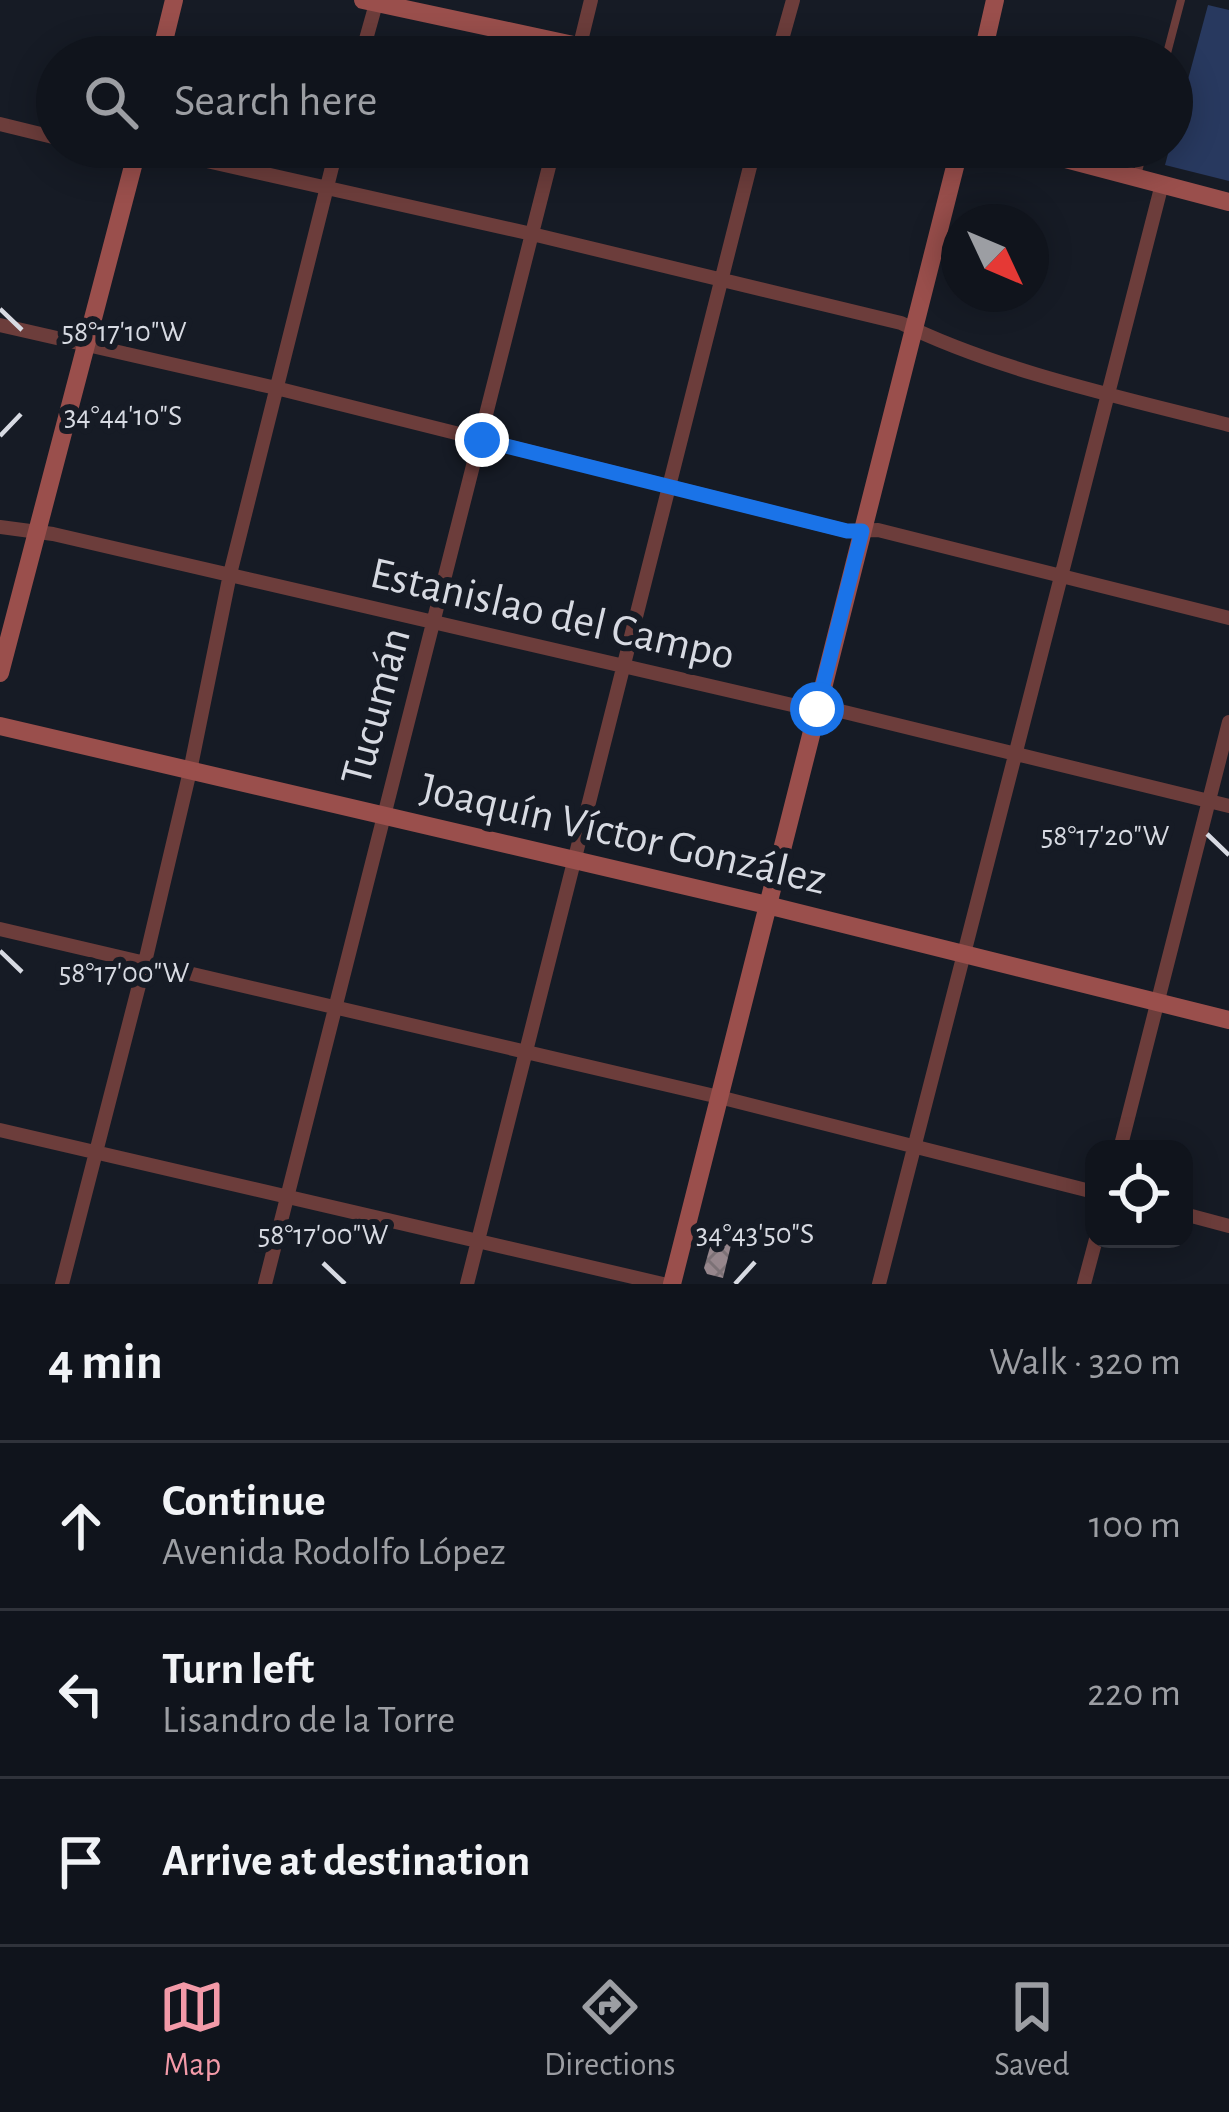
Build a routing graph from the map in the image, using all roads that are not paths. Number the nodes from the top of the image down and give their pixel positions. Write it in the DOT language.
graph roads {
  1 [pos="174,0"];
  2 [pos="591,0"];
  3 [pos="793,0"];
  4 [pos="995,0"];
  5 [pos="1181,0"];
  6 [pos="372,1"];
  7 [pos="165,36"];
  8 [pos="366,36"];
  9 [pos="517,36"];
  10 [pos="583,36"];
  11 [pos="783,36"];
  12 [pos="987,36"];
  13 [pos="1172,36"];
  14 [pos="0,124"];
  15 [pos="36,133"];
  16 [pos="135,168"];
  17 [pos="228,168"];
  18 [pos="331,168"];
  19 [pos="549,168"];
  20 [pos="750,168"];
  21 [pos="955,168"];
  22 [pos="1101,168"];
  23 [pos="1138,168"];
  24 [pos="1136,177"];
  25 [pos="1162,184"];
  26 [pos="326,188"];
  27 [pos="1229,202"];
  28 [pos="532,233"];
  29 [pos="723,279"];
  30 [pos="0,326"];
  31 [pos="913,329"];
  32 [pos="85,344"];
  33 [pos="275,388"];
  34 [pos="1106,393"];
  35 [pos="1229,425"];
  36 [pos="482,440"];
  37 [pos="670,488"];
  38 [pos="0,527"];
  39 [pos="862,531"];
  40 [pos="38,532"];
  41 [pos="230,574"];
  42 [pos="1062,575"];
  43 [pos="1229,618"];
  44 [pos="434,620"];
  45 [pos="624,666"];
  46 [pos="0,674"];
  47 [pos="817,709"];
  48 [pos="1229,722"];
  49 [pos="0,726"];
  50 [pos="1017,755"];
  51 [pos="190,771"];
  52 [pos="1209,801"];
  53 [pos="1229,806"];
  54 [pos="382,815"];
  55 [pos="574,860"];
  56 [pos="767,905"];
  57 [pos="0,929"];
  58 [pos="966,953"];
  59 [pos="145,962"];
  60 [pos="1159,1003"];
  61 [pos="334,1007"];
  62 [pos="1229,1020"];
  63 [pos="525,1052"];
  64 [pos="719,1097"];
  65 [pos="0,1130"];
  66 [pos="1122,1140"];
  67 [pos="916,1147"];
  68 [pos="95,1150"];
  69 [pos="1085,1190"];
  70 [pos="288,1196"];
  71 [pos="1193,1216"];
  72 [pos="1229,1226"];
  73 [pos="478,1240"];
  74 [pos="1094,1248"];
  75 [pos="62,1284"];
  76 [pos="266,1284"];
  77 [pos="467,1284"];
  78 [pos="668,1284"];
  79 [pos="879,1284"];
  80 [pos="1084,1284"];
  1 -- 7 [label="street"];
  2 -- 10 [label="street"];
  3 -- 11 [label="street"];
  4 -- 12 [label="street"];
  5 -- 13 [label="lane"];
  6 -- 8 [label="street"];
  6 -- 9 [label="street"];
  14 -- 15 [label="street"];
  16 -- 32 [label="street"];
  17 -- 26 [label="street"];
  18 -- 26 [label="street"];
  19 -- 28 [label="street, Tucumán"];
  20 -- 29 [label="street"];
  21 -- 31 [label="street"];
  22 -- 24 [label="street"];
  23 -- 24 [label="lane"];
  24 -- 25 [label="street"];
  25 -- 27 [label="street"];
  25 -- 34 [label="street"];
  26 -- 28 [label="street"];
  26 -- 33 [label="street"];
  28 -- 29 [label="street"];
  28 -- 36 [label="street, Tucumán"];
  29 -- 31 [label="street"];
  29 -- 37 [label="street"];
  30 -- 32 [label="street"];
  31 -- 34 [label="street"];
  31 -- 39 [label="street"];
  32 -- 33 [label="street"];
  32 -- 40 [label="street"];
  33 -- 36 [label="street"];
  33 -- 41 [label="street"];
  34 -- 35 [label="street"];
  34 -- 42 [label="street"];
  36 -- 37 [label="street"];
  36 -- 44 [label="street, Tucumán"];
  37 -- 39 [label="street"];
  37 -- 45 [label="street"];
  38 -- 40 [label="street, Estanislao del Campo"];
  39 -- 42 [label="street"];
  39 -- 47 [label="street"];
  40 -- 41 [label="street, Estanislao del Campo"];
  40 -- 46 [label="street"];
  41 -- 44 [label="street, Estanislao del Campo"];
  41 -- 51 [label="street"];
  42 -- 43 [label="street"];
  42 -- 50 [label="street"];
  44 -- 45 [label="street, Estanislao del Campo"];
  44 -- 54 [label="street, Tucumán"];
  45 -- 47 [label="street, Estanislao del Campo"];
  45 -- 55 [label="street"];
  47 -- 50 [label="street, Estanislao del Campo"];
  47 -- 56 [label="street"];
  48 -- 52 [label="street"];
  49 -- 51 [label="street, Joaquín Víctor González"];
  50 -- 52 [label="street, Estanislao del Campo"];
  50 -- 58 [label="street"];
  51 -- 54 [label="street, Joaquín Víctor González"];
  51 -- 59 [label="street"];
  52 -- 53 [label="street, Estanislao del Campo"];
  52 -- 60 [label="street"];
  54 -- 55 [label="street, Joaquín Víctor González"];
  54 -- 61 [label="street, Tucumán"];
  55 -- 56 [label="street, Joaquín Víctor González"];
  55 -- 63 [label="street"];
  56 -- 58 [label="street, Joaquín Víctor González"];
  56 -- 64 [label="street"];
  57 -- 59 [label="street"];
  58 -- 60 [label="street, Joaquín Víctor González"];
  58 -- 67 [label="street"];
  59 -- 61 [label="street"];
  59 -- 68 [label="street"];
  60 -- 62 [label="street, Joaquín Víctor González"];
  60 -- 66 [label="street"];
  61 -- 63 [label="street"];
  61 -- 70 [label="street, Tucumán"];
  63 -- 64 [label="street"];
  63 -- 73 [label="street"];
  64 -- 67 [label="street"];
  64 -- 78 [label="street"];
  65 -- 68 [label="street"];
  67 -- 69 [label="street"];
  67 -- 79 [label="street"];
  68 -- 70 [label="street"];
  68 -- 75 [label="street"];
  70 -- 73 [label="street"];
  70 -- 76 [label="street, Tucumán"];
  71 -- 72 [label="street"];
  73 -- 77 [label="street"];
  73 -- 78 [label="street"];
  74 -- 80 [label="street"];
}
